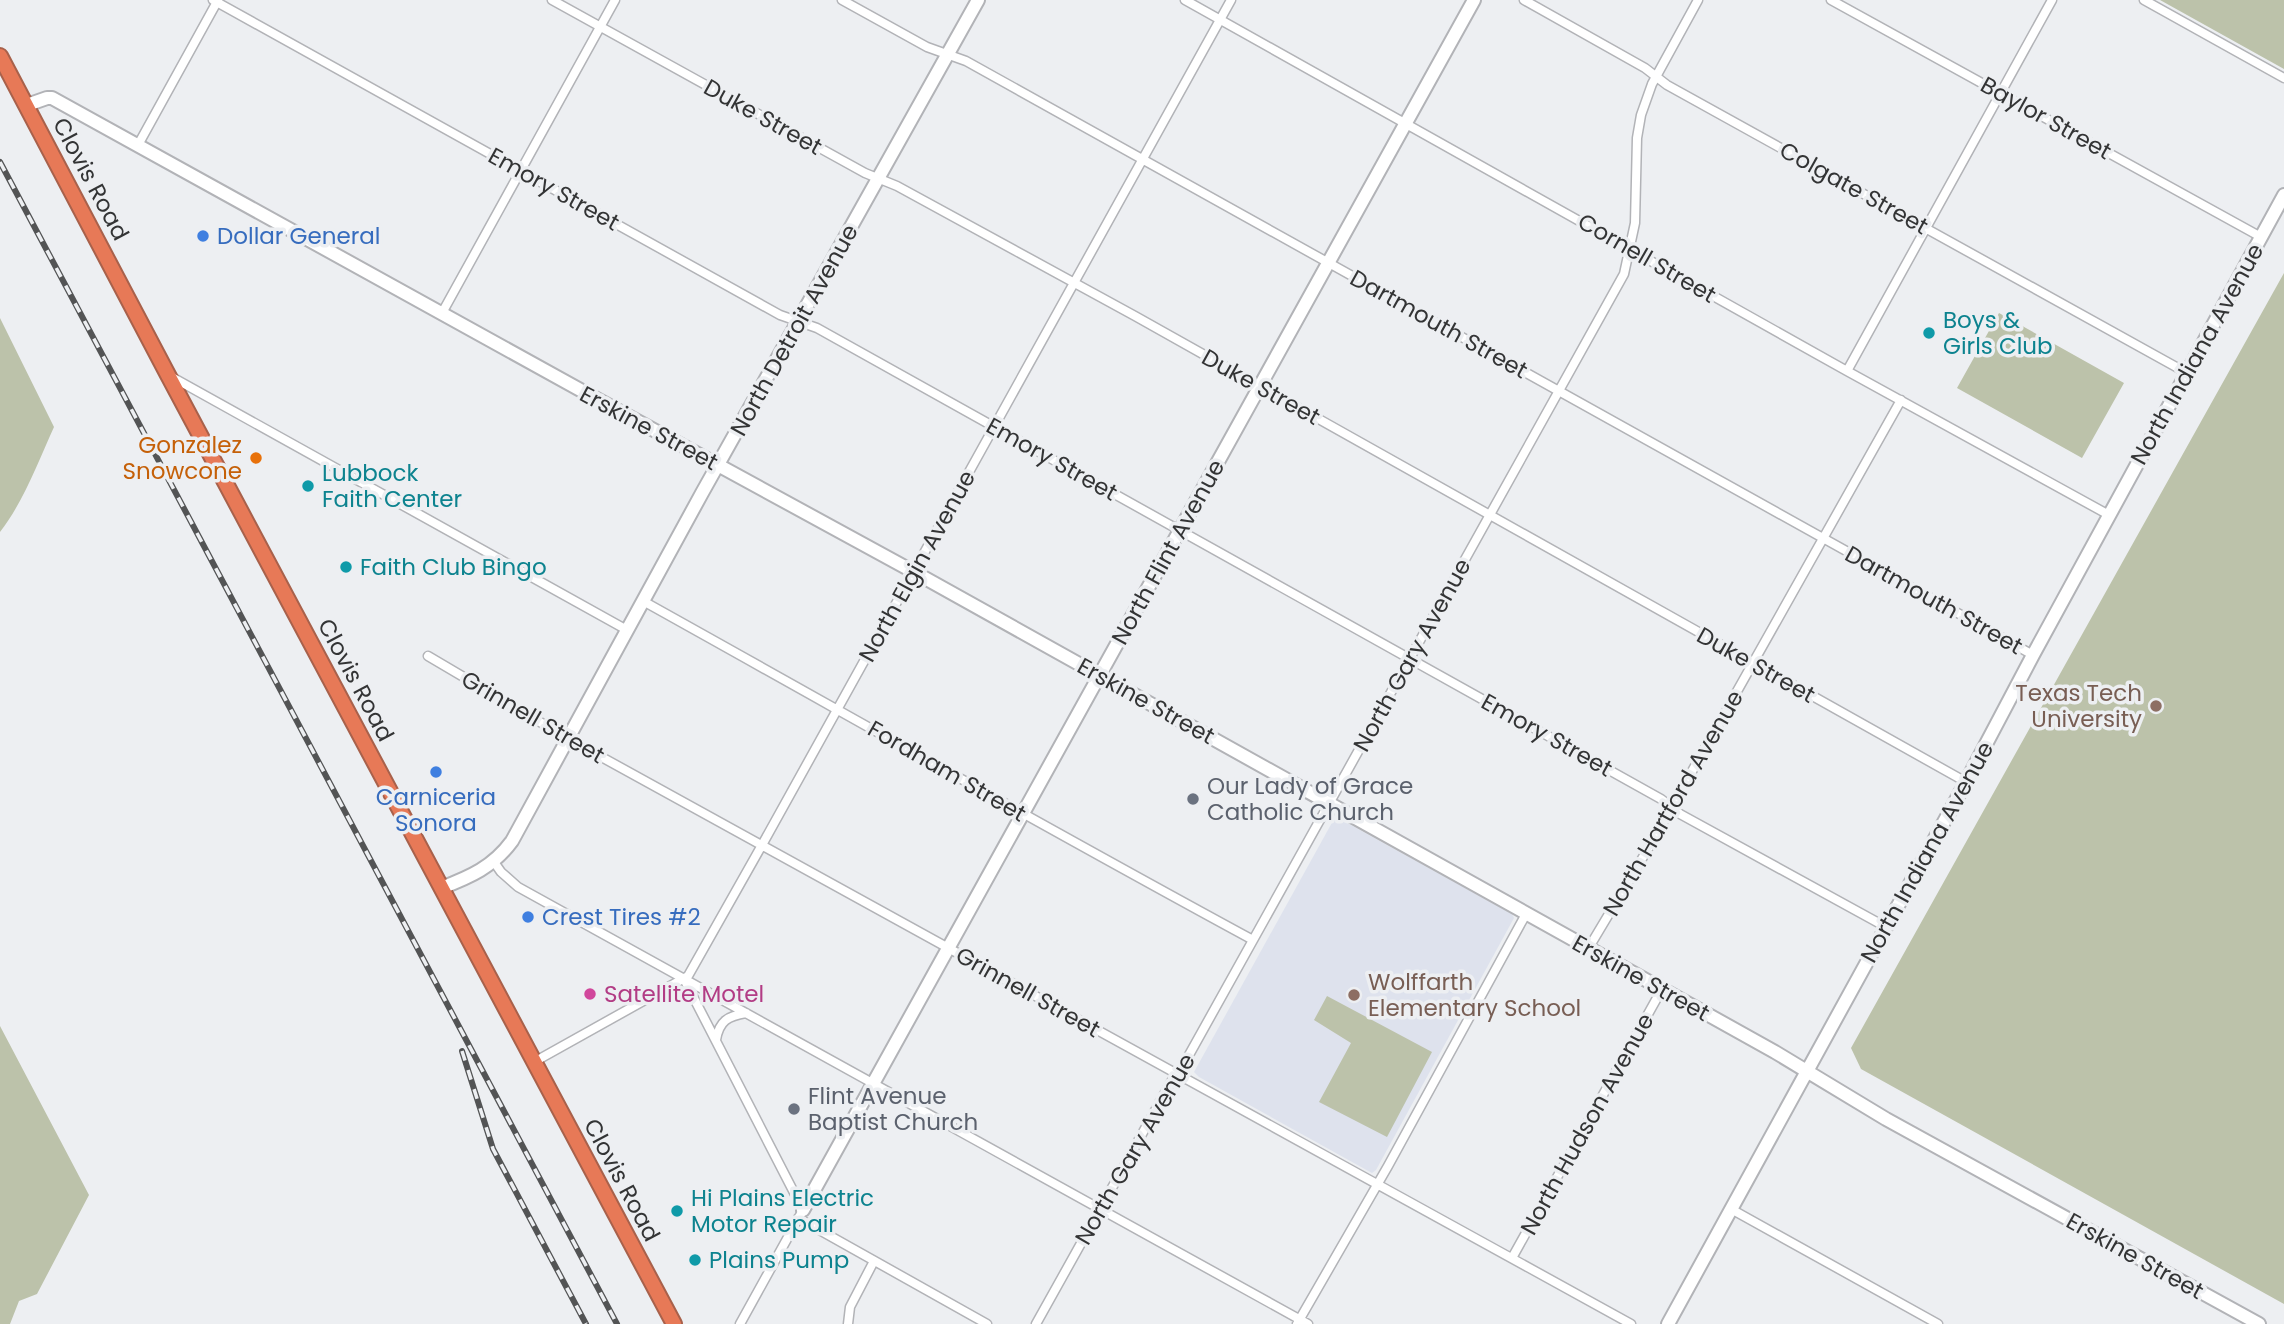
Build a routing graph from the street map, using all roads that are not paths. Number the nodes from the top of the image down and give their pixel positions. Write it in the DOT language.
graph roads {
  1 [pos="552,0"];
  2 [pos="615,0"];
  3 [pos="842,0"];
  4 [pos="978,0"];
  5 [pos="1185,0"];
  6 [pos="1231,0"];
  7 [pos="1474,0"];
  8 [pos="1524,0"];
  9 [pos="1698,0"];
  10 [pos="1831,0"];
  11 [pos="2052,0"];
  12 [pos="2144,0"];
  13 [pos="216,1"];
  14 [pos="1220,19"];
  15 [pos="600,26"];
  16 [pos="947,54"];
  17 [pos="0,56"];
  18 [pos="1656,77"];
  19 [pos="2284,78"];
  20 [pos="2001,93"];
  21 [pos="27,105"];
  22 [pos="1406,123"];
  23 [pos="138,145"];
  24 [pos="1142,160"];
  25 [pos="521,171"];
  26 [pos="878,179"];
  27 [pos="2284,195"];
  28 [pos="1926,228"];
  29 [pos="2261,237"];
  30 [pos="1631,249"];
  31 [pos="1329,263"];
  32 [pos="1074,283"];
  33 [pos="442,313"];
  34 [pos="799,322"];
  35 [pos="1847,371"];
  36 [pos="2187,373"];
  37 [pos="167,375"];
  38 [pos="1260,386"];
  39 [pos="1559,391"];
  40 [pos="1900,400"];
  41 [pos="995,427"];
  42 [pos="718,465"];
  43 [pos="1490,515"];
  44 [pos="2109,515"];
  45 [pos="1179,530"];
  46 [pos="1824,538"];
  47 [pos="914,572"];
  48 [pos="643,601"];
  49 [pos="627,630"];
  50 [pos="2032,655"];
  51 [pos="428,656"];
  52 [pos="1410,658"];
  53 [pos="1753,663"];
  54 [pos="1100,675"];
  55 [pos="838,709"];
  56 [pos="567,738"];
  57 [pos="1966,782"];
  58 [pos="1329,804"];
  59 [pos="1672,807"];
  60 [pos="1023,815"];
  61 [pos="762,845"];
  62 [pos="494,862"];
  63 [pos="440,888"];
  64 [pos="1526,914"];
  65 [pos="1886,927"];
  66 [pos="1253,940"];
  67 [pos="948,947"];
  68 [pos="1588,949"];
  69 [pos="684,979"];
  70 [pos="1662,989"];
  71 [pos="747,1013"];
  72 [pos="716,1041"];
  73 [pos="534,1062"];
  74 [pos="1807,1071"];
  75 [pos="1177,1074"];
  76 [pos="873,1083"];
  77 [pos="1377,1184"];
  78 [pos="1099,1208"];
  79 [pos="1731,1209"];
  80 [pos="800,1214"];
  81 [pos="1512,1258"];
  82 [pos="874,1261"];
  83 [pos="1302,1323"];
  84 [pos="2254,1323"];
  85 [pos="674,1324"];
  86 [pos="740,1324"];
  87 [pos="848,1324"];
  88 [pos="988,1324"];
  89 [pos="1036,1324"];
  90 [pos="1631,1324"];
  91 [pos="1668,1324"];
  92 [pos="1938,1324"];
  1 -- 15 [label="street, Duke Street"];
  2 -- 15 [label="street"];
  3 -- 16 [label="street, Dartmouth Street"];
  4 -- 16 [label="street, North Detroit Avenue"];
  5 -- 14 [label="street, Cornell Street"];
  6 -- 14 [label="street, North Elgin Avenue"];
  7 -- 22 [label="street, North Flint Avenue"];
  8 -- 18 [label="street, Colgate Street"];
  9 -- 18 [label="street, North Gary Avenue"];
  10 -- 20 [label="street, Baylor Street"];
  11 -- 20 [label="street"];
  12 -- 19 [label="street"];
  13 -- 23 [label="street"];
  13 -- 25 [label="street, Emory Street"];
  14 -- 22 [label="street, Cornell Street"];
  14 -- 24 [label="street, North Elgin Avenue"];
  15 -- 25 [label="street"];
  15 -- 26 [label="street, Duke Street"];
  16 -- 24 [label="street, Dartmouth Street"];
  16 -- 26 [label="street, North Detroit Avenue"];
  17 -- 21 [label="highway, Clovis Road"];
  18 -- 28 [label="street, Colgate Street"];
  18 -- 30 [label="street, North Gary Avenue"];
  20 -- 28 [label="street"];
  20 -- 29 [label="street, Baylor Street"];
  21 -- 23 [label="street, Erskine Street"];
  21 -- 37 [label="highway, Clovis Road"];
  22 -- 30 [label="street, Cornell Street"];
  22 -- 31 [label="street, North Flint Avenue"];
  23 -- 33 [label="street, Erskine Street"];
  24 -- 31 [label="street, Dartmouth Street"];
  24 -- 32 [label="street, North Elgin Avenue"];
  25 -- 33 [label="street"];
  25 -- 34 [label="street, Emory Street"];
  26 -- 32 [label="street, Duke Street"];
  26 -- 34 [label="street, North Detroit Avenue"];
  27 -- 29 [label="street, North Indiana Avenue"];
  28 -- 35 [label="street"];
  28 -- 36 [label="street, Colgate Street"];
  29 -- 36 [label="street, North Indiana Avenue"];
  30 -- 35 [label="street, Cornell Street"];
  30 -- 39 [label="street, North Gary Avenue"];
  31 -- 38 [label="street, North Flint Avenue"];
  31 -- 39 [label="street, Dartmouth Street"];
  32 -- 38 [label="street, Duke Street"];
  32 -- 41 [label="street, North Elgin Avenue"];
  33 -- 42 [label="street, Erskine Street"];
  34 -- 41 [label="street, Emory Street"];
  34 -- 42 [label="street, North Detroit Avenue"];
  35 -- 40 [label="street, Cornell Street"];
  36 -- 44 [label="street, North Indiana Avenue"];
  37 -- 49 [label="street"];
  37 -- 63 [label="highway, Clovis Road"];
  38 -- 43 [label="street, Duke Street"];
  38 -- 45 [label="street, North Flint Avenue"];
  39 -- 43 [label="street, North Gary Avenue"];
  39 -- 46 [label="street, Dartmouth Street"];
  40 -- 44 [label="street, Cornell Street"];
  40 -- 46 [label="street, North Hartford Avenue"];
  41 -- 45 [label="street, Emory Street"];
  41 -- 47 [label="street, North Elgin Avenue"];
  42 -- 47 [label="street, Erskine Street"];
  42 -- 48 [label="street, North Detroit Avenue"];
  43 -- 52 [label="street, North Gary Avenue"];
  43 -- 53 [label="street, Duke Street"];
  44 -- 50 [label="street, North Indiana Avenue"];
  45 -- 52 [label="street, Emory Street"];
  45 -- 54 [label="street, North Flint Avenue"];
  46 -- 50 [label="street, Dartmouth Street"];
  46 -- 53 [label="street, North Hartford Avenue"];
  47 -- 54 [label="street, Erskine Street"];
  47 -- 55 [label="street, North Elgin Avenue"];
  48 -- 49 [label="street, North Detroit Avenue"];
  48 -- 55 [label="street, Fordham Street"];
  49 -- 56 [label="street, North Detroit Avenue"];
  50 -- 57 [label="street, North Indiana Avenue"];
  51 -- 56 [label="street, Grinnell Street"];
  52 -- 58 [label="street, North Gary Avenue"];
  52 -- 59 [label="street, Emory Street"];
  53 -- 57 [label="street, Duke Street"];
  53 -- 59 [label="street, North Hartford Avenue"];
  54 -- 58 [label="street, Erskine Street"];
  54 -- 60 [label="street, North Flint Avenue"];
  55 -- 60 [label="street, Fordham Street"];
  55 -- 61 [label="street, North Elgin Avenue"];
  56 -- 61 [label="street, Grinnell Street"];
  56 -- 62 [label="street, North Detroit Avenue"];
  57 -- 65 [label="street, North Indiana Avenue"];
  58 -- 64 [label="street, Erskine Street"];
  58 -- 66 [label="street, North Gary Avenue"];
  59 -- 65 [label="street, Emory Street"];
  59 -- 68 [label="street, North Hartford Avenue"];
  60 -- 66 [label="street, Fordham Street"];
  60 -- 67 [label="street, North Flint Avenue"];
  61 -- 67 [label="street, Grinnell Street"];
  61 -- 69 [label="street, North Elgin Avenue"];
  62 -- 63 [label="street, North Detroit Avenue"];
  62 -- 69 [label="street"];
  63 -- 73 [label="highway, Clovis Road"];
  64 -- 68 [label="street, Erskine Street"];
  64 -- 77 [label="street"];
  65 -- 74 [label="street, North Indiana Avenue"];
  66 -- 75 [label="street, North Gary Avenue"];
  67 -- 75 [label="street, Grinnell Street"];
  67 -- 76 [label="street, North Flint Avenue"];
  68 -- 70 [label="street, Erskine Street"];
  69 -- 71 [label="street"];
  69 -- 72 [label="street"];
  69 -- 73 [label="street, North Elgin Avenue"];
  70 -- 74 [label="street, Erskine Street"];
  70 -- 81 [label="street, North Hudson Avenue"];
  71 -- 72 [label="street"];
  71 -- 76 [label="street"];
  72 -- 80 [label="street"];
  73 -- 85 [label="highway, Clovis Road"];
  74 -- 79 [label="street, North Indiana Avenue"];
  74 -- 84 [label="street, Erskine Street"];
  75 -- 77 [label="street, Grinnell Street"];
  75 -- 78 [label="street, North Gary Avenue"];
  76 -- 78 [label="street"];
  76 -- 80 [label="street, North Flint Avenue"];
  77 -- 81 [label="street, Grinnell Street"];
  77 -- 83 [label="street"];
  78 -- 83 [label="street"];
  78 -- 89 [label="street, North Gary Avenue"];
  79 -- 91 [label="street, North Indiana Avenue"];
  79 -- 92 [label="street"];
  80 -- 82 [label="street"];
  80 -- 86 [label="street, North Flint Avenue"];
  81 -- 90 [label="street, Grinnell Street"];
  82 -- 87 [label="street"];
  82 -- 88 [label="street"];
}
